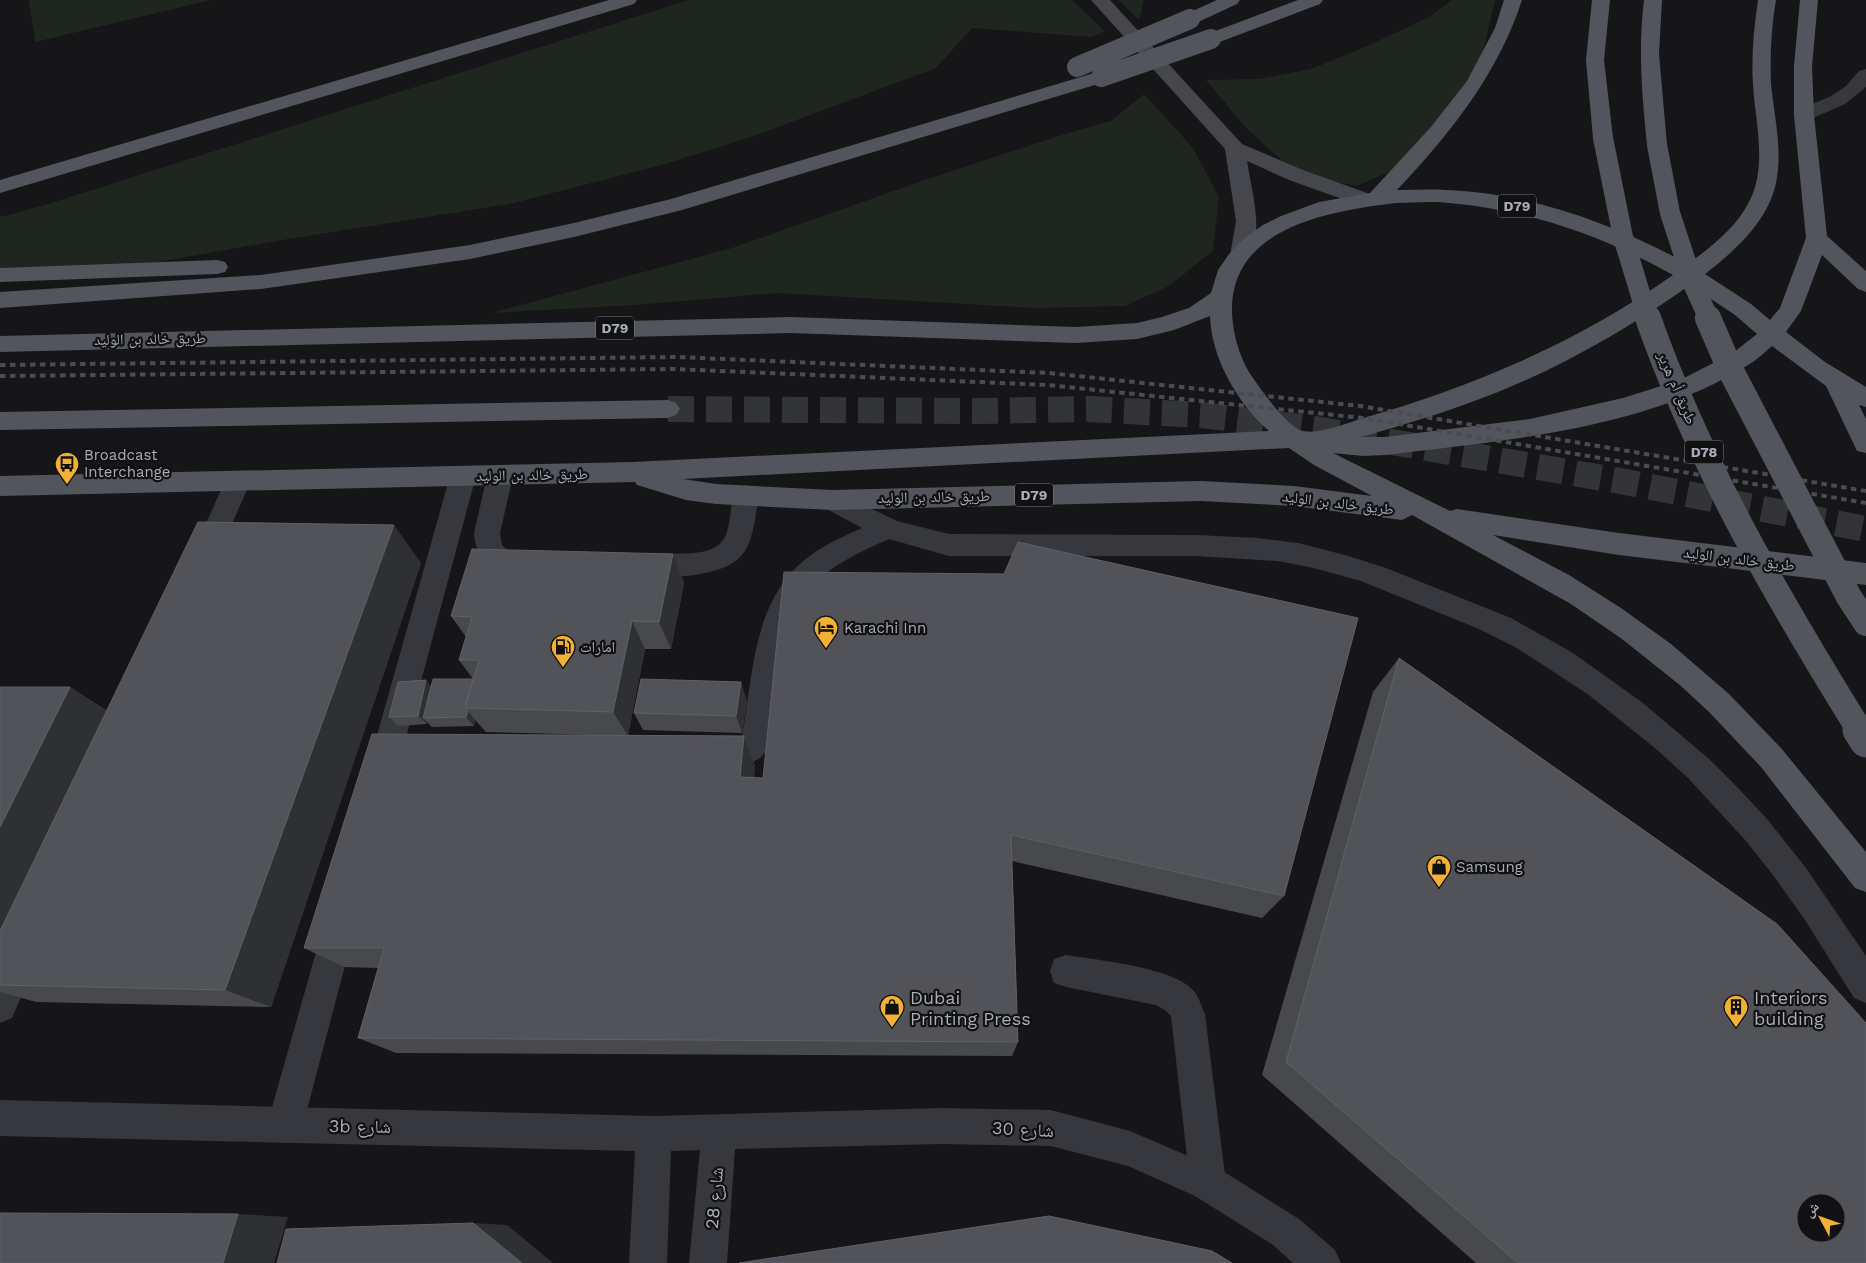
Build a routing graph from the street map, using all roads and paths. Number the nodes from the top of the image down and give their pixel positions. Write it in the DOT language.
graph roads {
  1 [pos="628,0"];
  2 [pos="1100,0"];
  3 [pos="1231,0"];
  4 [pos="1314,0"];
  5 [pos="1513,0"];
  6 [pos="1601,0"];
  7 [pos="1654,0"];
  8 [pos="1768,0"];
  9 [pos="1809,0"];
  10 [pos="1866,76"];
  11 [pos="1804,115"];
  12 [pos="952,121"];
  13 [pos="1235,148"];
  14 [pos="0,187"];
  15 [pos="1370,198"];
  16 [pos="1817,238"];
  17 [pos="1242,250"];
  18 [pos="1689,274"];
  19 [pos="0,275"];
  20 [pos="261,282"];
  21 [pos="1866,284"];
  22 [pos="1221,296"];
  23 [pos="0,300"];
  24 [pos="1772,334"];
  25 [pos="0,344"];
  26 [pos="1837,383"];
  27 [pos="1866,398"];
  28 [pos="668,408"];
  29 [pos="0,421"];
  30 [pos="1292,439"];
  31 [pos="1318,440"];
  32 [pos="1866,444"];
  33 [pos="633,472"];
  34 [pos="463,476"];
  35 [pos="500,476"];
  36 [pos="238,481"];
  37 [pos="0,486"];
  38 [pos="746,495"];
  39 [pos="832,500"];
  40 [pos="1437,516"];
  41 [pos="886,528"];
  42 [pos="619,564"];
  43 [pos="542,565"];
  44 [pos="1866,574"];
  45 [pos="193,581"];
  46 [pos="1866,623"];
  47 [pos="1866,741"];
  48 [pos="389,745"];
  49 [pos="419,746"];
  50 [pos="687,752"];
  51 [pos="376,793"];
  52 [pos="1866,877"];
  53 [pos="347,897"];
  54 [pos="33,934"];
  55 [pos="1066,971"];
  56 [pos="1866,986"];
  57 [pos="0,1006"];
  58 [pos="0,1118"];
  59 [pos="285,1125"];
  60 [pos="720,1133"];
  61 [pos="654,1134"];
  62 [pos="1208,1183"];
  63 [pos="648,1263"];
  64 [pos="708,1263"];
  65 [pos="1322,1263"];
  1 -- 14 [label="main road"];
  2 -- 13 [label="street"];
  3 -- 12 [label="main road, bridge"];
  4 -- 12 [label="main road, bridge"];
  5 -- 15 [label="main road"];
  6 -- 47 [label="main road, طريق أم هرير / D78, bridge"];
  7 -- 46 [label="main road, bridge"];
  8 -- 18 [label="main road"];
  9 -- 11 [label="main road"];
  10 -- 11 [label="street"];
  11 -- 16 [label="main road"];
  12 -- 20 [label="main road"];
  13 -- 15 [label="street"];
  13 -- 17 [label="street"];
  15 -- 17 [label="main road, D79"];
  15 -- 18 [label="main road, D79"];
  16 -- 21 [label="main road"];
  16 -- 24 [label="main road"];
  17 -- 22 [label="main road"];
  18 -- 24 [label="main road, D79"];
  18 -- 31 [label="main road"];
  19 -- 20 [label="main road"];
  20 -- 23 [label="main road"];
  22 -- 25 [label="main road, طريق خالد بن الوليد / D79"];
  22 -- 30 [label="main road"];
  24 -- 26 [label="main road, D79"];
  24 -- 31 [label="main road"];
  26 -- 27 [label="main road, D79"];
  26 -- 32 [label="main road"];
  28 -- 29 [label="main road"];
  30 -- 31 [label="main road"];
  30 -- 33 [label="main road"];
  30 -- 40 [label="main road"];
  33 -- 35 [label="main road, طريق خالد بن الوليد / D79"];
  33 -- 38 [label="main road, طريق خالد بن الوليد / D79"];
  34 -- 35 [label="main road, طريق خالد بن الوليد / D79"];
  34 -- 36 [label="main road, طريق خالد بن الوليد / D79"];
  34 -- 48 [label="street"];
  35 -- 43 [label="street"];
  36 -- 37 [label="main road, طريق خالد بن الوليد / D79"];
  36 -- 45 [label="street"];
  38 -- 39 [label="main road, طريق خالد بن الوليد / D79"];
  38 -- 42 [label="street"];
  39 -- 40 [label="main road, طريق خالد بن الوليد / D79"];
  39 -- 41 [label="street"];
  40 -- 44 [label="main road, طريق خالد بن الوليد / D79"];
  40 -- 52 [label="main road"];
  41 -- 50 [label="street"];
  41 -- 56 [label="street"];
  48 -- 49 [label="street"];
  48 -- 51 [label="street"];
  53 -- 59 [label="street"];
  54 -- 57 [label="street"];
  55 -- 62 [label="street"];
  58 -- 59 [label="street, 3b شارع"];
  59 -- 61 [label="street, 3b شارع"];
  60 -- 61 [label="street, 3b شارع"];
  60 -- 62 [label="street, شارع 30"];
  60 -- 64 [label="street, شارع 28"];
  61 -- 63 [label="street"];
  62 -- 65 [label="street, شارع 30"];
}
